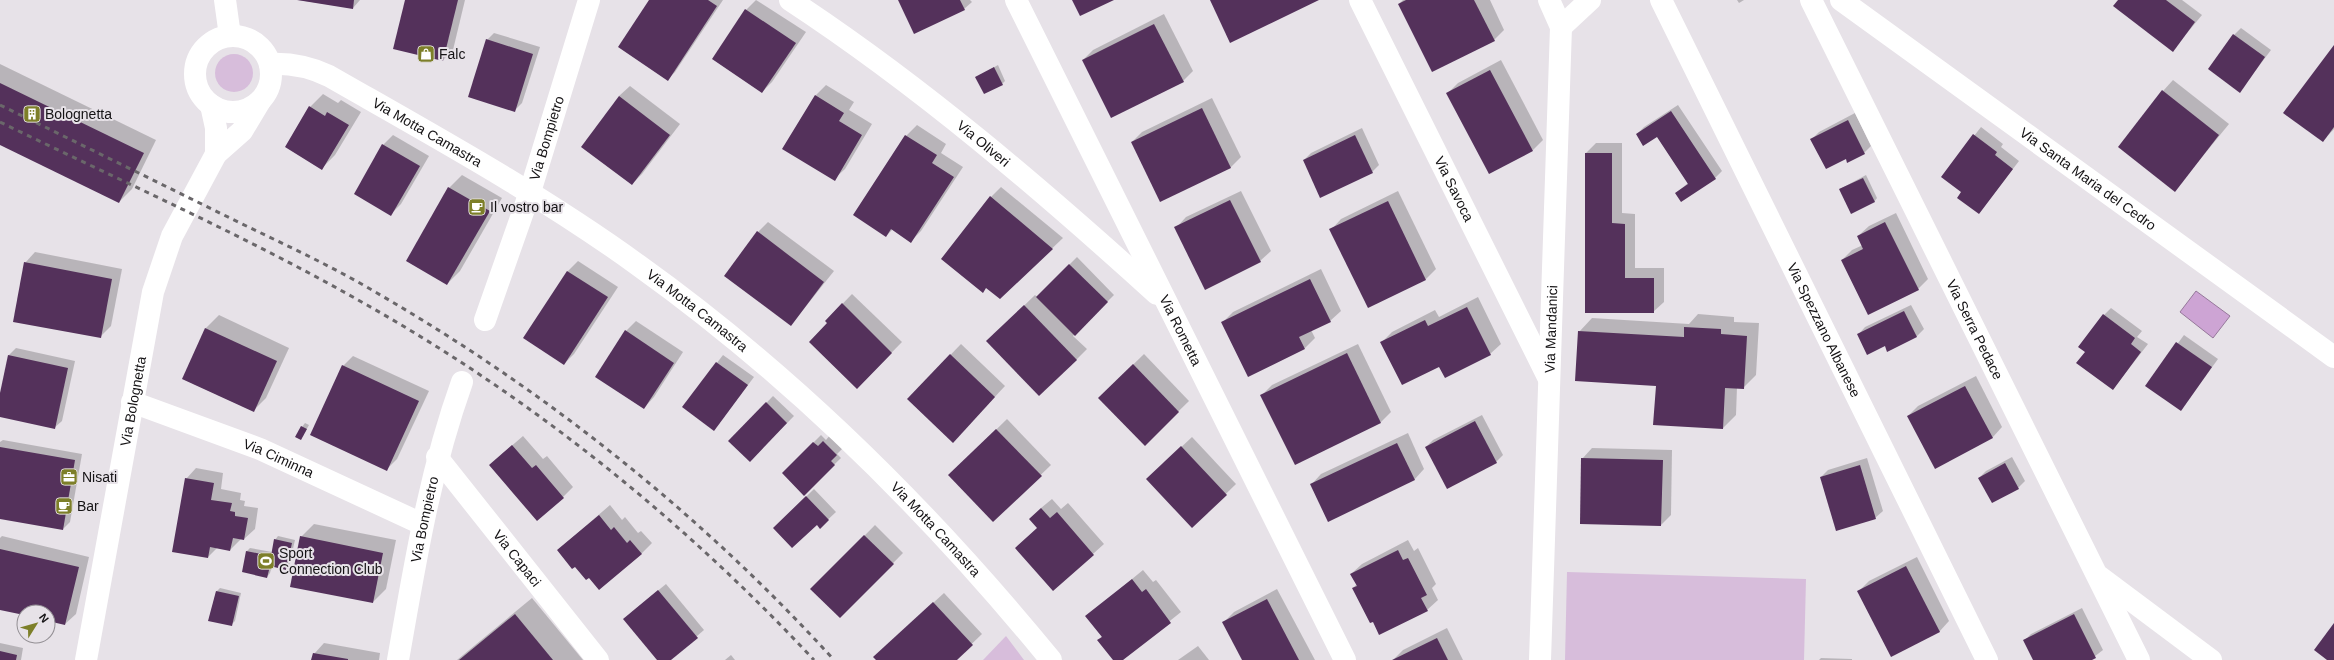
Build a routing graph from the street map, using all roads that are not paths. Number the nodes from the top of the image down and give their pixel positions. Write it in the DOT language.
graph roads {
  1 [pos="225,0"];
  2 [pos="589,0"];
  3 [pos="790,0"];
  4 [pos="1016,0"];
  5 [pos="1360,0"];
  6 [pos="1549,0"];
  7 [pos="1590,0"];
  8 [pos="1661,0"];
  9 [pos="1811,0"];
  10 [pos="1841,0"];
  11 [pos="1561,27"];
  12 [pos="230,36"];
  13 [pos="270,64"];
  14 [pos="260,101"];
  15 [pos="211,105"];
  16 [pos="216,154"];
  17 [pos="530,192"];
  18 [pos="1166,302"];
  19 [pos="484,320"];
  20 [pos="2334,357"];
  21 [pos="1549,378"];
  22 [pos="462,382"];
  23 [pos="132,402"];
  24 [pos="437,457"];
  25 [pos="422,524"];
  26 [pos="2097,574"];
  27 [pos="86,660"];
  28 [pos="398,660"];
  29 [pos="598,660"];
  30 [pos="1051,660"];
  31 [pos="1345,660"];
  32 [pos="1540,660"];
  33 [pos="1987,660"];
  34 [pos="2138,660"];
  35 [pos="2211,660"];
  1 -- 12 [label="street"];
  2 -- 17 [label="street, Via Bompietro"];
  3 -- 18 [label="street, Via Oliveri"];
  4 -- 18 [label="street, Via Rometta"];
  5 -- 21 [label="street, Via Savoca"];
  6 -- 11 [label="street, Via Mandanici"];
  7 -- 11 [label="street"];
  8 -- 33 [label="street, Via Spezzano Albanese"];
  9 -- 26 [label="street, Via Serra Pedace"];
  10 -- 20 [label="street, Via Santa Maria del Cedro"];
  11 -- 21 [label="street, Via Mandanici"];
  12 -- 13 [label="street"];
  12 -- 15 [label="street"];
  13 -- 14 [label="street"];
  13 -- 17 [label="street, Via Motta Camastra"];
  14 -- 15 [label="street"];
  14 -- 16 [label="street, Via Bolognetta"];
  15 -- 16 [label="street, Via Bolognetta"];
  16 -- 23 [label="street, Via Bolognetta"];
  17 -- 19 [label="street, Via Bompietro"];
  17 -- 30 [label="street, Via Motta Camastra"];
  18 -- 31 [label="street, Via Rometta"];
  21 -- 32 [label="street, Via Mandanici"];
  22 -- 24 [label="street, Via Bompietro"];
  23 -- 25 [label="street, Via Ciminna"];
  23 -- 27 [label="street, Via Bolognetta"];
  24 -- 25 [label="street, Via Bompietro"];
  24 -- 29 [label="street, Via Capaci"];
  25 -- 28 [label="street, Via Bompietro"];
  26 -- 34 [label="street, Via Serra Pedace"];
  26 -- 35 [label="street"];
}
